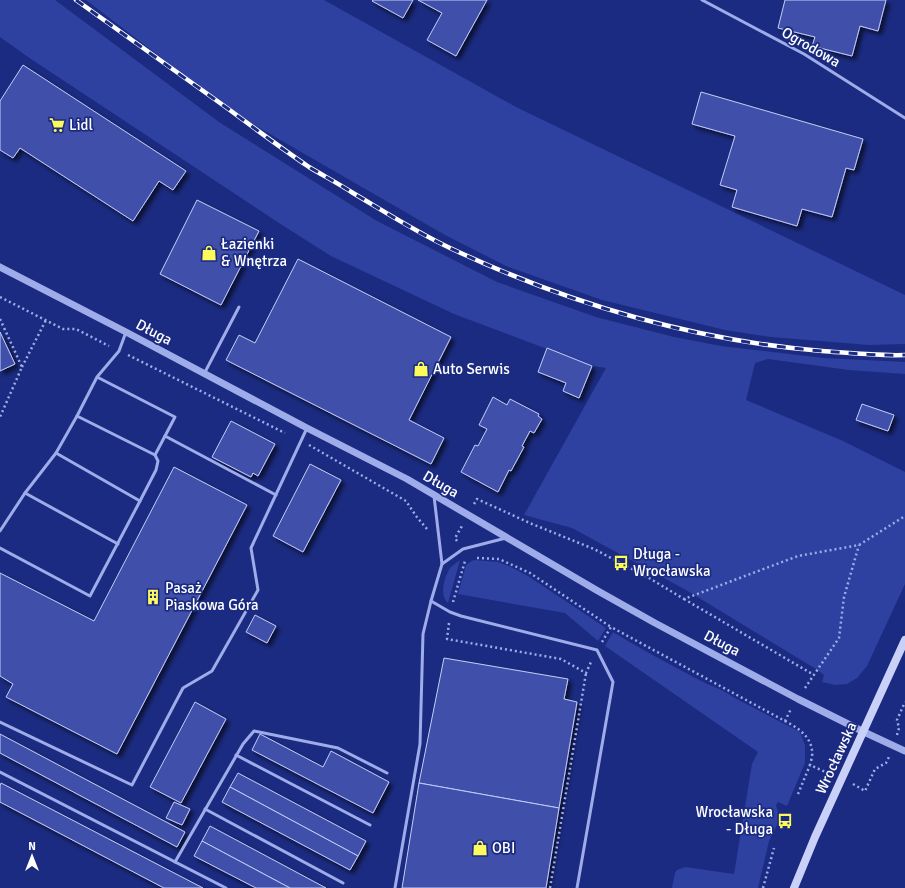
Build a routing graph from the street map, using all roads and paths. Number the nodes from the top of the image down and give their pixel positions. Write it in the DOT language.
graph roads {
  1 [pos="702,0"];
  2 [pos="905,118"];
  3 [pos="0,267"];
  4 [pos="0,297"];
  5 [pos="239,307"];
  6 [pos="0,319"];
  7 [pos="46,320"];
  8 [pos="126,332"];
  9 [pos="119,351"];
  10 [pos="22,367"];
  11 [pos="204,374"];
  12 [pos="97,377"];
  13 [pos="77,416"];
  14 [pos="0,417"];
  15 [pos="307,428"];
  16 [pos="165,436"];
  17 [pos="301,441"];
  18 [pos="56,453"];
  19 [pos="155,455"];
  20 [pos="25,493"];
  21 [pos="276,495"];
  22 [pos="433,495"];
  23 [pos="140,501"];
  24 [pos="468,515"];
  25 [pos="905,516"];
  26 [pos="0,531"];
  27 [pos="438,534"];
  28 [pos="507,537"];
  29 [pos="455,538"];
  30 [pos="118,544"];
  31 [pos="859,545"];
  32 [pos="0,548"];
  33 [pos="463,549"];
  34 [pos="466,557"];
  35 [pos="442,564"];
  36 [pos="684,599"];
  37 [pos="431,601"];
  38 [pos="450,612"];
  39 [pos="611,627"];
  40 [pos="905,640"];
  41 [pos="597,650"];
  42 [pos="586,673"];
  43 [pos="814,675"];
  44 [pos="798,698"];
  45 [pos="0,722"];
  46 [pos="864,732"];
  47 [pos="905,751"];
  48 [pos="236,755"];
  49 [pos="810,766"];
  50 [pos="0,772"];
  51 [pos="388,773"];
  52 [pos="798,794"];
  53 [pos="205,809"];
  54 [pos="370,825"];
  55 [pos="774,848"];
  56 [pos="175,862"];
  57 [pos="343,884"];
  58 [pos="226,888"];
  59 [pos="395,888"];
  60 [pos="550,888"];
  61 [pos="577,888"];
  62 [pos="763,888"];
  63 [pos="794,888"];
  1 -- 2 [label="lane, Ogrodowa"];
  3 -- 8 [label="street, Długa"];
  4 -- 7 [label="path"];
  5 -- 11 [label="lane"];
  6 -- 10 [label="path"];
  7 -- 9 [label="path"];
  7 -- 10 [label="path"];
  8 -- 9 [label="lane"];
  8 -- 11 [label="street, Długa"];
  9 -- 12 [label="lane"];
  9 -- 17 [label="path"];
  10 -- 14 [label="path"];
  11 -- 15 [label="street, Długa"];
  12 -- 13 [label="lane"];
  12 -- 16 [label="lane"];
  13 -- 18 [label="lane"];
  13 -- 19 [label="lane"];
  15 -- 17 [label="lane"];
  15 -- 22 [label="street, Długa"];
  16 -- 19 [label="lane"];
  16 -- 21 [label="lane"];
  17 -- 21 [label="lane"];
  17 -- 27 [label="path"];
  18 -- 20 [label="lane"];
  18 -- 23 [label="lane"];
  19 -- 23 [label="lane"];
  20 -- 26 [label="lane"];
  20 -- 30 [label="lane"];
  21 -- 45 [label="lane"];
  22 -- 24 [label="street, Długa"];
  22 -- 27 [label="lane"];
  23 -- 30 [label="lane"];
  24 -- 28 [label="street, Długa"];
  24 -- 29 [label="path"];
  24 -- 36 [label="path"];
  25 -- 31 [label="path"];
  27 -- 29 [label="path"];
  27 -- 35 [label="lane"];
  28 -- 33 [label="lane"];
  28 -- 44 [label="street, Długa"];
  29 -- 33 [label="path"];
  30 -- 32 [label="lane"];
  31 -- 36 [label="path"];
  31 -- 43 [label="path"];
  33 -- 34 [label="path"];
  33 -- 35 [label="lane"];
  34 -- 38 [label="path"];
  34 -- 39 [label="path"];
  35 -- 37 [label="lane"];
  36 -- 43 [label="path"];
  37 -- 38 [label="lane"];
  37 -- 59 [label="lane"];
  38 -- 41 [label="lane"];
  38 -- 42 [label="path"];
  39 -- 41 [label="path"];
  39 -- 44 [label="path"];
  40 -- 46 [label="main road, Wrocławska"];
  41 -- 42 [label="path"];
  41 -- 61 [label="lane"];
  42 -- 60 [label="path"];
  43 -- 44 [label="path"];
  44 -- 46 [label="street, Długa"];
  46 -- 47 [label="street, Długa"];
  46 -- 63 [label="main road, Wrocławska"];
  48 -- 51 [label="lane"];
  48 -- 53 [label="lane"];
  48 -- 54 [label="lane"];
  49 -- 52 [label="path"];
  50 -- 56 [label="lane"];
  53 -- 56 [label="lane"];
  53 -- 57 [label="lane"];
  55 -- 62 [label="path"];
  56 -- 58 [label="lane"];
}
